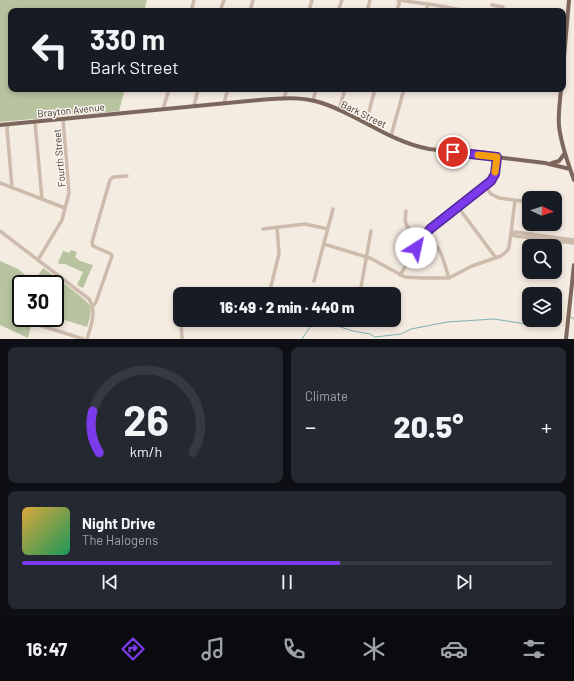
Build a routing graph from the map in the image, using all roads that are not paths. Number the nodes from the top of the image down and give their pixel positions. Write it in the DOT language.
graph roads {
  1 [pos="399,0"];
  2 [pos="569,0"];
  3 [pos="428,4"];
  4 [pos="492,5"];
  5 [pos="497,6"];
  6 [pos="427,8"];
  7 [pos="450,8"];
  8 [pos="502,8"];
  9 [pos="566,22"];
  10 [pos="168,92"];
  11 [pos="197,92"];
  12 [pos="227,92"];
  13 [pos="286,92"];
  14 [pos="315,92"];
  15 [pos="344,92"];
  16 [pos="374,92"];
  17 [pos="403,92"];
  18 [pos="561,92"];
  19 [pos="284,98"];
  20 [pos="313,101"];
  21 [pos="224,103"];
  22 [pos="194,106"];
  23 [pos="163,109"];
  24 [pos="339,110"];
  25 [pos="145,111"];
  26 [pos="63,119"];
  27 [pos="34,122"];
  28 [pos="366,123"];
  29 [pos="8,124"];
  30 [pos="0,125"];
  31 [pos="391,136"];
  32 [pos="565,153"];
  33 [pos="497,157"];
  34 [pos="550,164"];
  35 [pos="572,169"];
  36 [pos="127,176"];
  37 [pos="574,180"];
  38 [pos="0,183"];
  39 [pos="485,186"];
  40 [pos="12,188"];
  41 [pos="42,199"];
  42 [pos="515,201"];
  43 [pos="522,202"];
  44 [pos="458,207"];
  45 [pos="65,208"];
  46 [pos="333,209"];
  47 [pos="406,211"];
  48 [pos="277,228"];
  49 [pos="264,229"];
  50 [pos="328,229"];
  51 [pos="0,231"];
  52 [pos="371,231"];
  53 [pos="426,233"];
  54 [pos="511,233"];
  55 [pos="422,239"];
  56 [pos="574,242"];
  57 [pos="324,244"];
  58 [pos="366,256"];
  59 [pos="496,258"];
  60 [pos="38,260"];
  61 [pos="574,265"];
  62 [pos="400,275"];
  63 [pos="449,278"];
  64 [pos="314,281"];
  65 [pos="271,287"];
  66 [pos="361,287"];
  67 [pos="93,306"];
  68 [pos="46,327"];
  69 [pos="181,327"];
  70 [pos="83,339"];
  71 [pos="87,339"];
  72 [pos="182,339"];
  73 [pos="566,339"];
  1 -- 3 [label="street"];
  2 -- 9 [label="main road"];
  3 -- 6 [label="street"];
  3 -- 7 [label="street"];
  4 -- 5 [label="street"];
  5 -- 8 [label="street"];
  10 -- 23 [label="street"];
  11 -- 22 [label="street"];
  12 -- 21 [label="street"];
  13 -- 19 [label="street"];
  14 -- 20 [label="street"];
  15 -- 24 [label="street"];
  16 -- 28 [label="street"];
  17 -- 31 [label="street"];
  18 -- 32 [label="main road"];
  19 -- 20 [label="main road, Bark Street"];
  19 -- 21 [label="main road, Bark Street"];
  20 -- 24 [label="main road, Bark Street"];
  21 -- 22 [label="main road, Bark Street"];
  22 -- 23 [label="main road, Bark Street"];
  23 -- 25 [label="main road, Bark Street"];
  24 -- 28 [label="main road, Bark Street"];
  25 -- 26 [label="main road, Brayton Avenue"];
  26 -- 27 [label="main road, Brayton Avenue"];
  26 -- 45 [label="street, Fourth Street"];
  27 -- 29 [label="main road, Brayton Avenue"];
  27 -- 41 [label="street"];
  28 -- 31 [label="main road, Bark Street"];
  29 -- 30 [label="main road, Brayton Avenue"];
  29 -- 40 [label="street"];
  31 -- 33 [label="main road, Bark Street"];
  32 -- 34 [label="main road"];
  32 -- 35 [label="main road"];
  33 -- 34 [label="main road, Bark Street"];
  33 -- 39 [label="street"];
  34 -- 35 [label="main road, Bark Street"];
  35 -- 37 [label="main road"];
  36 -- 67 [label="street"];
  38 -- 40 [label="street"];
  39 -- 42 [label="street"];
  39 -- 44 [label="street"];
  40 -- 41 [label="street"];
  41 -- 45 [label="street"];
  42 -- 43 [label="street"];
  42 -- 54 [label="street"];
  44 -- 53 [label="street"];
  44 -- 59 [label="street"];
  45 -- 60 [label="street, Fourth Street"];
  46 -- 50 [label="street"];
  47 -- 55 [label="street"];
  48 -- 49 [label="street"];
  48 -- 50 [label="street"];
  48 -- 65 [label="street"];
  50 -- 57 [label="street"];
  51 -- 60 [label="street"];
  52 -- 58 [label="street"];
  53 -- 55 [label="street"];
  53 -- 63 [label="street"];
  54 -- 56 [label="street"];
  54 -- 59 [label="street"];
  55 -- 62 [label="street"];
  57 -- 58 [label="street"];
  57 -- 64 [label="street"];
  58 -- 62 [label="street"];
  58 -- 66 [label="street"];
  59 -- 63 [label="street"];
  60 -- 67 [label="street"];
  61 -- 73 [label="main road"];
  62 -- 63 [label="street"];
  67 -- 71 [label="street"];
  68 -- 70 [label="street"];
  69 -- 72 [label="street"];
}
